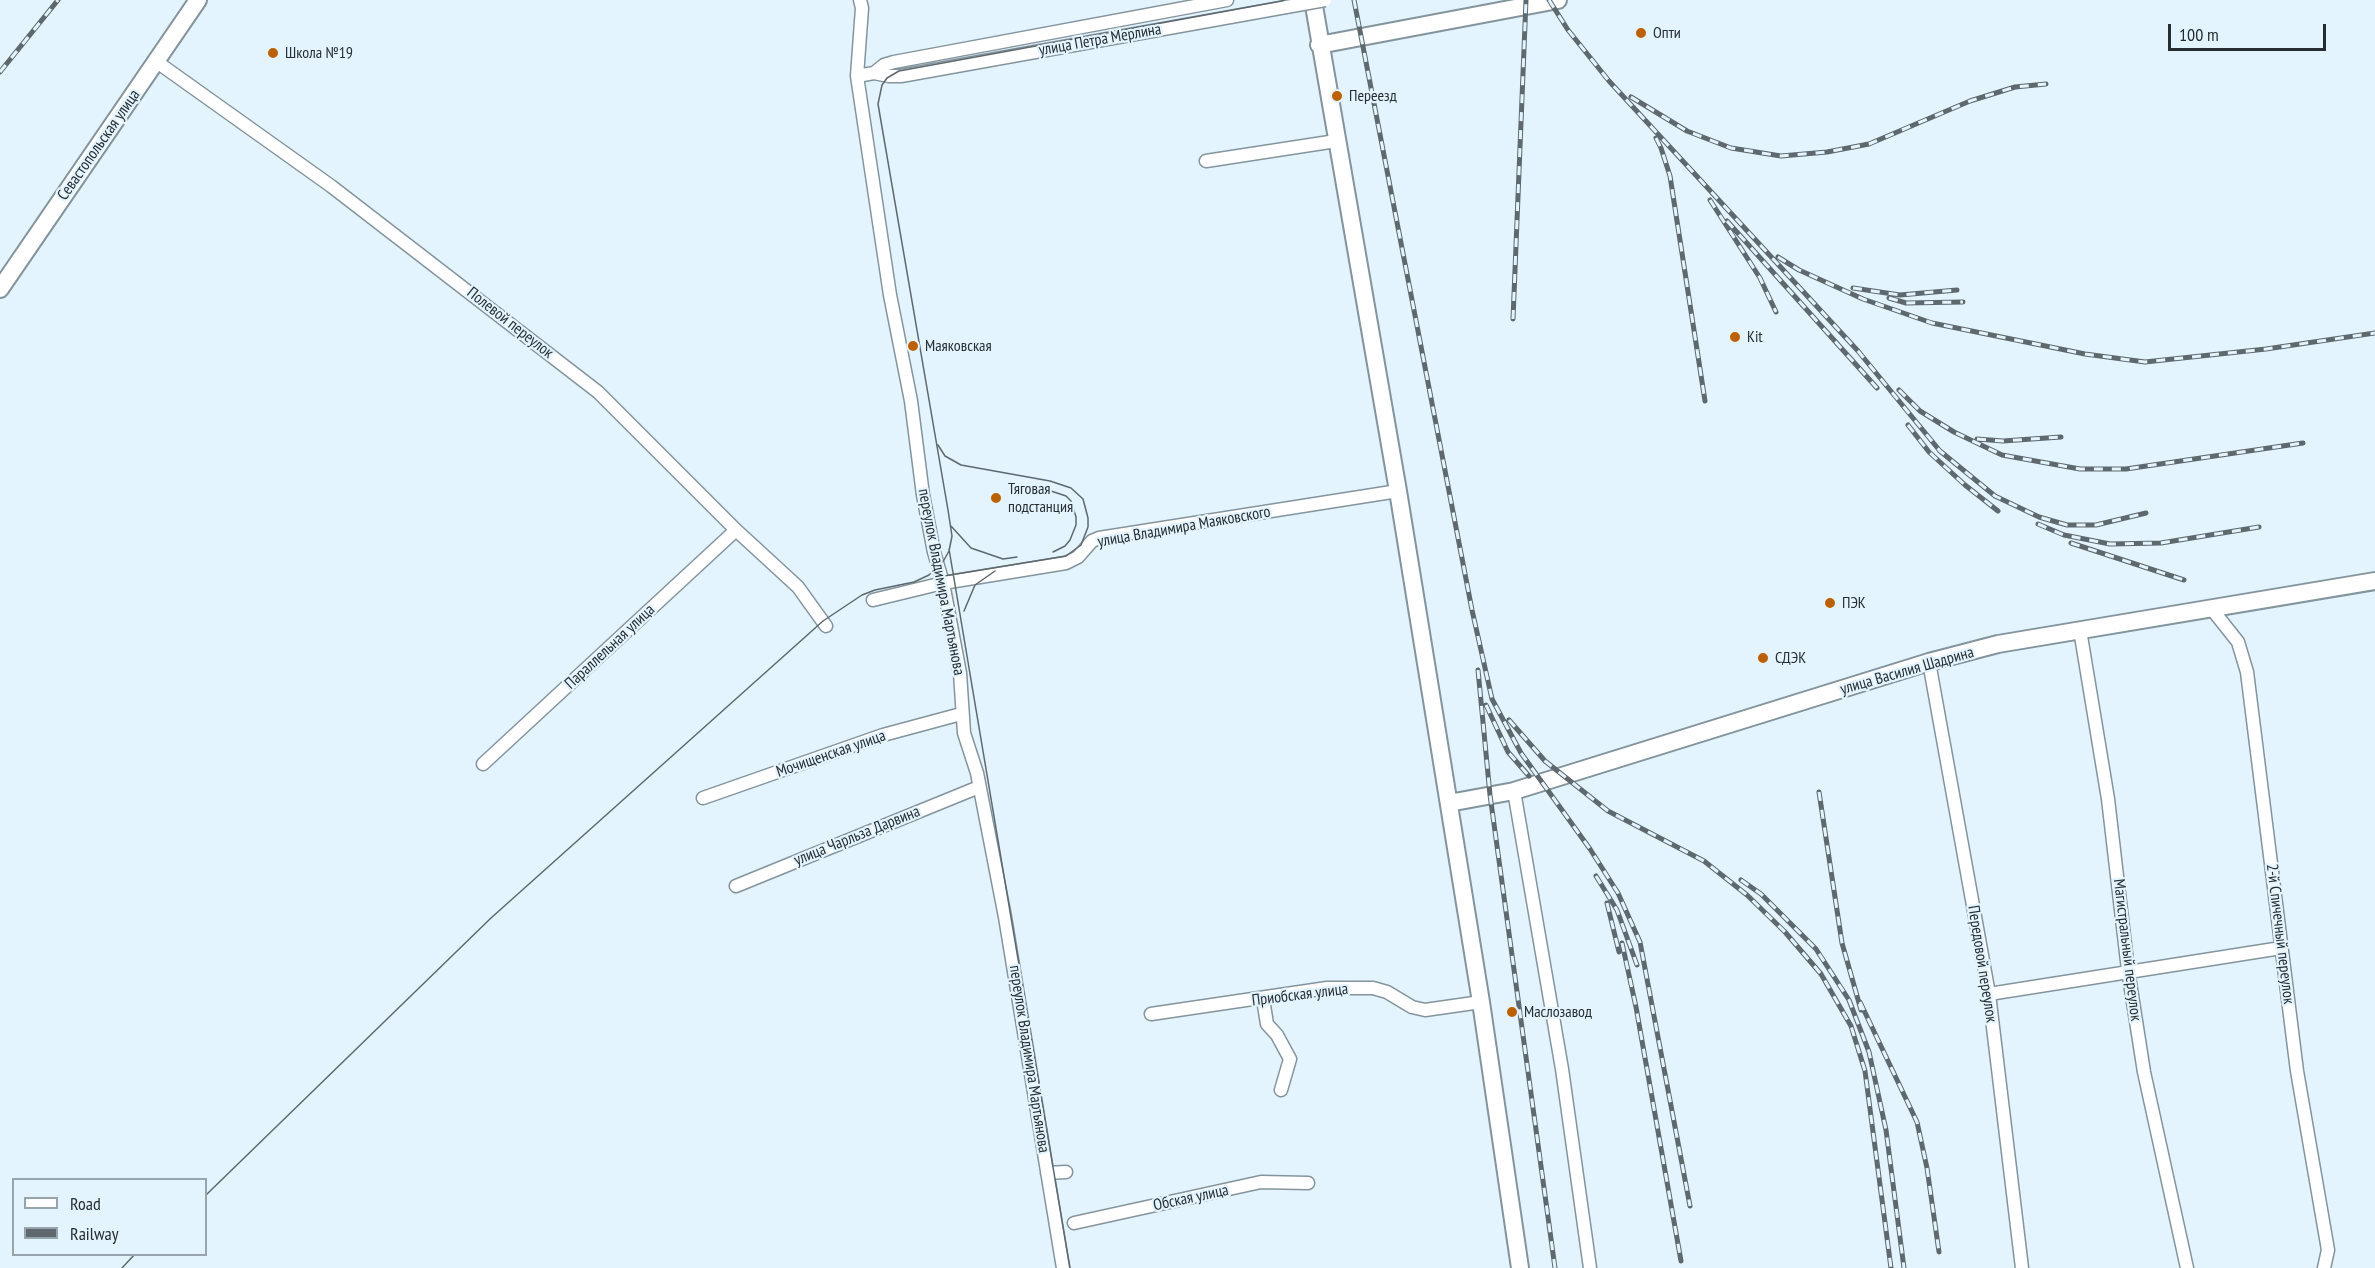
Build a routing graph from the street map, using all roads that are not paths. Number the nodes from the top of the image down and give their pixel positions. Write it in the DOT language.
graph roads {
  1 [pos="198,0"];
  2 [pos="861,0"];
  3 [pos="1227,0"];
  4 [pos="1312,0"];
  5 [pos="1325,0"];
  6 [pos="1558,0"];
  7 [pos="1319,45"];
  8 [pos="157,62"];
  9 [pos="874,73"];
  10 [pos="857,76"];
  11 [pos="1336,141"];
  12 [pos="1206,161"];
  13 [pos="0,289"];
  14 [pos="1398,491"];
  15 [pos="736,530"];
  16 [pos="2375,581"];
  17 [pos="943,583"];
  18 [pos="873,600"];
  19 [pos="2211,608"];
  20 [pos="826,626"];
  21 [pos="2080,630"];
  22 [pos="1929,662"];
  23 [pos="961,714"];
  24 [pos="483,764"];
  25 [pos="979,787"];
  26 [pos="1514,791"];
  27 [pos="703,798"];
  28 [pos="1449,803"];
  29 [pos="736,886"];
  30 [pos="2281,948"];
  31 [pos="2128,970"];
  32 [pos="1989,994"];
  33 [pos="1263,999"];
  34 [pos="1481,1002"];
  35 [pos="1151,1014"];
  36 [pos="1281,1090"];
  37 [pos="1066,1172"];
  38 [pos="1047,1173"];
  39 [pos="1308,1183"];
  40 [pos="1074,1223"];
  41 [pos="1063,1268"];
  42 [pos="1520,1268"];
  43 [pos="1590,1268"];
  44 [pos="2022,1268"];
  45 [pos="2187,1268"];
  46 [pos="2324,1268"];
  1 -- 8 [label="main road, Севастопольская улица"];
  2 -- 10 [label="street, переулок Владимира Мартьянова"];
  3 -- 9 [label="street, улица Петра Мерлина"];
  4 -- 7 [label="main road"];
  5 -- 9 [label="street, улица Петра Мерлина, bridge"];
  6 -- 7 [label="main road"];
  7 -- 11 [label="main road"];
  8 -- 13 [label="main road, Севастопольская улица"];
  8 -- 15 [label="street, Полевой переулок"];
  9 -- 10 [label="street, улица Петра Мерлина"];
  10 -- 17 [label="street, переулок Владимира Мартьянова"];
  11 -- 12 [label="street"];
  11 -- 14 [label="main road"];
  14 -- 17 [label="street, улица Владимира Маяковского"];
  14 -- 28 [label="main road"];
  15 -- 20 [label="street, Полевой переулок"];
  15 -- 24 [label="street, Параллельная улица"];
  16 -- 19 [label="main road, улица Василия Шадрина"];
  17 -- 18 [label="street, улица Владимира Маяковского"];
  17 -- 23 [label="street, переулок Владимира Мартьянова"];
  19 -- 21 [label="main road, улица Василия Шадрина"];
  19 -- 30 [label="street, 2-й Спичечный переулок"];
  21 -- 22 [label="main road, улица Василия Шадрина"];
  21 -- 31 [label="street, Магистральный переулок"];
  22 -- 26 [label="main road, улица Василия Шадрина"];
  22 -- 32 [label="street, Передовой переулок"];
  23 -- 25 [label="street, переулок Владимира Мартьянова"];
  23 -- 27 [label="street, Мочищенская улица"];
  25 -- 29 [label="street, улица Чарльза Дарвина"];
  25 -- 38 [label="street, переулок Владимира Мартьянова"];
  26 -- 28 [label="main road, улица Василия Шадрина"];
  26 -- 43 [label="street"];
  28 -- 34 [label="main road"];
  30 -- 31 [label="street"];
  30 -- 46 [label="street, 2-й Спичечный переулок"];
  31 -- 32 [label="street"];
  31 -- 45 [label="street, Магистральный переулок"];
  32 -- 44 [label="street, Передовой переулок"];
  33 -- 34 [label="street, Приобская улица"];
  33 -- 35 [label="street, Приобская улица"];
  33 -- 36 [label="street"];
  34 -- 42 [label="main road"];
  37 -- 38 [label="street"];
  38 -- 41 [label="street, переулок Владимира Мартьянова"];
  39 -- 40 [label="street, Обская улица"];
}
